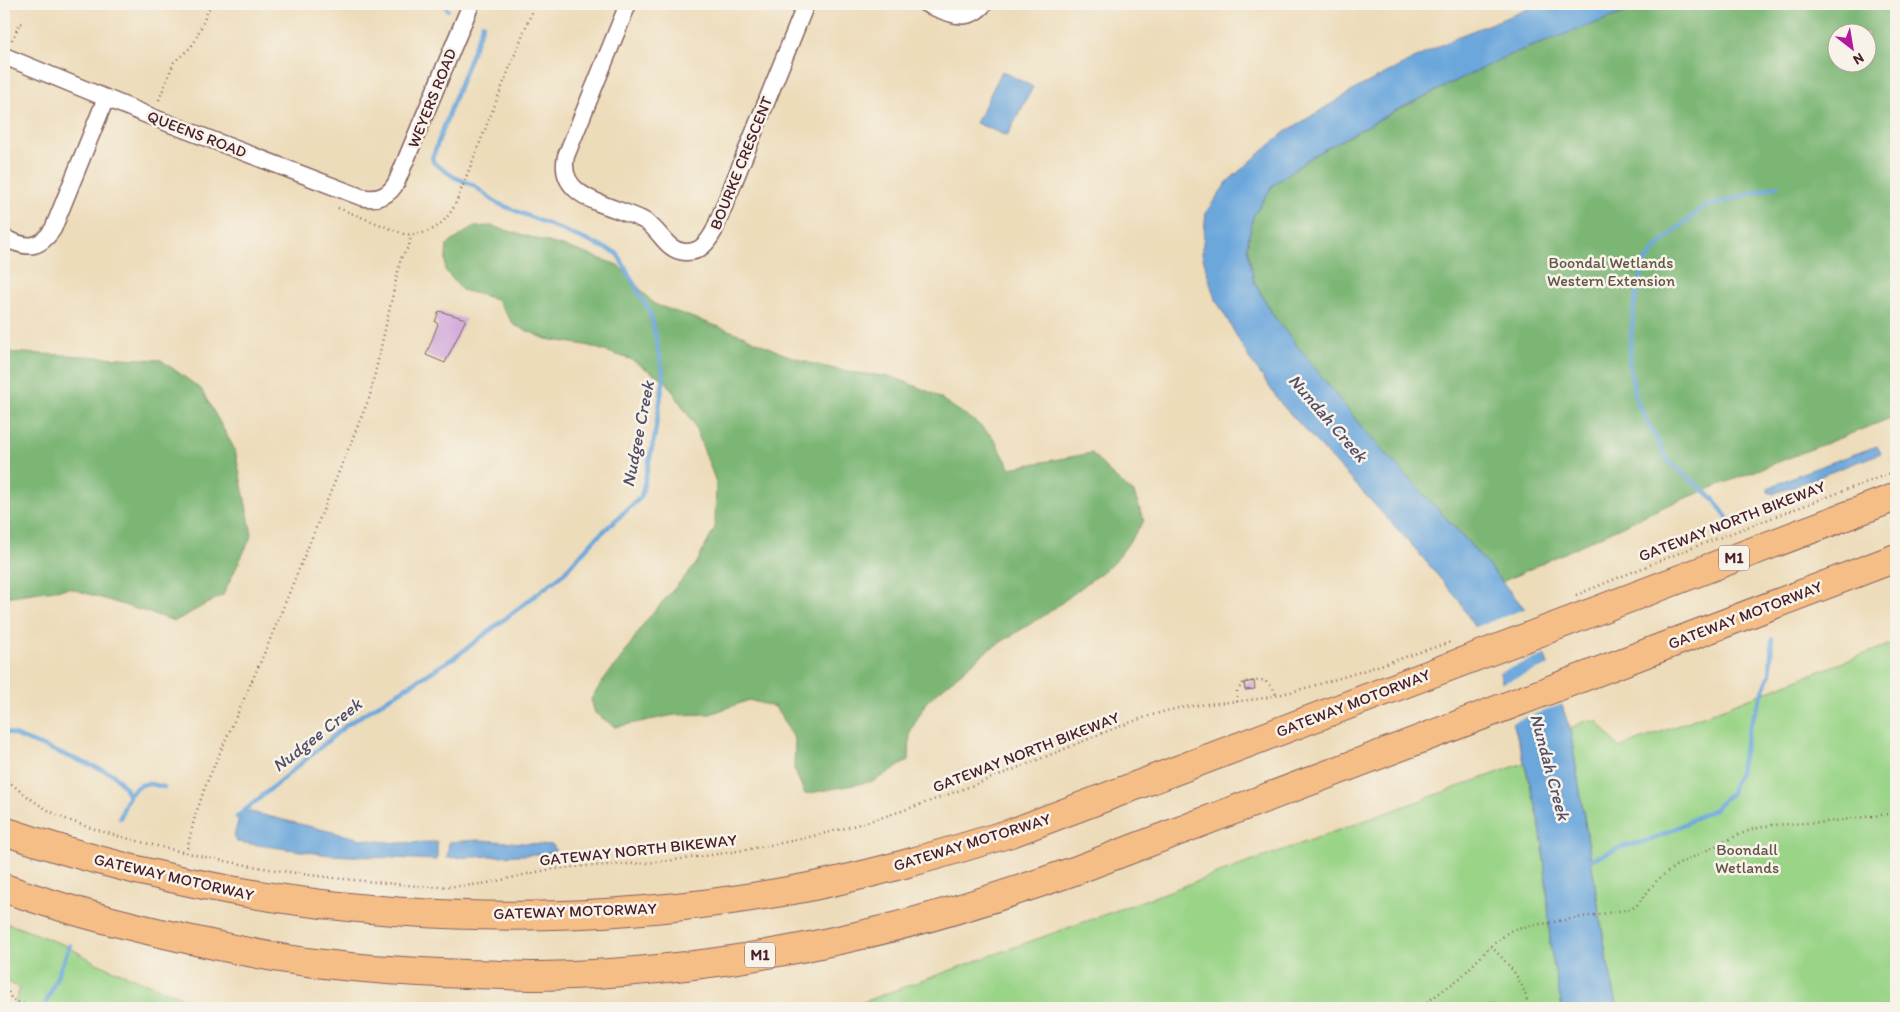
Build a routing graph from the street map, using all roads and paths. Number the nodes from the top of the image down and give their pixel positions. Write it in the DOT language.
graph roads {
  1 [pos="211,4"];
  2 [pos="471,4"];
  3 [pos="535,4"];
  4 [pos="628,4"];
  5 [pos="806,4"];
  6 [pos="926,4"];
  7 [pos="984,4"];
  8 [pos="26,24"];
  9 [pos="12,40"];
  10 [pos="4,56"];
  11 [pos="106,98"];
  12 [pos="159,100"];
  13 [pos="391,191"];
  14 [pos="338,208"];
  15 [pos="411,235"];
  16 [pos="4,238"];
  17 [pos="1896,471"];
  18 [pos="1896,497"];
  19 [pos="1896,558"];
  20 [pos="1575,607"];
  21 [pos="1445,644"];
  22 [pos="1276,695"];
  23 [pos="1237,702"];
  24 [pos="4,777"];
  25 [pos="1896,813"];
  26 [pos="4,831"];
  27 [pos="186,853"];
  28 [pos="4,888"];
  29 [pos="1492,946"];
  30 [pos="4,983"];
  31 [pos="35,1008"];
  32 [pos="1419,1008"];
  33 [pos="1529,1008"];
  1 -- 12 [label="path"];
  2 -- 13 [label="street, WEYERS ROAD"];
  3 -- 15 [label="path"];
  4 -- 5 [label="street, BOURKE CRESCENT"];
  6 -- 7 [label="street"];
  8 -- 9 [label="path"];
  10 -- 11 [label="street, QUEENS ROAD"];
  11 -- 13 [label="street, QUEENS ROAD"];
  11 -- 16 [label="street"];
  14 -- 15 [label="path"];
  15 -- 27 [label="path"];
  17 -- 20 [label="path, GATEWAY NORTH BIKEWAY"];
  18 -- 20 [label="highway, GATEWAY MOTORWAY / M1"];
  19 -- 28 [label="highway, GATEWAY MOTORWAY / M1"];
  20 -- 26 [label="highway, GATEWAY MOTORWAY / M1"];
  21 -- 22 [label="path, GATEWAY NORTH BIKEWAY"];
  22 -- 23 [label="path, GATEWAY NORTH BIKEWAY"];
  22 -- 23 [label="path"];
  23 -- 27 [label="path, GATEWAY NORTH BIKEWAY"];
  24 -- 27 [label="path, GATEWAY NORTH BIKEWAY"];
  25 -- 29 [label="path"];
  29 -- 32 [label="path"];
  29 -- 33 [label="path"];
  30 -- 31 [label="path"];
}
